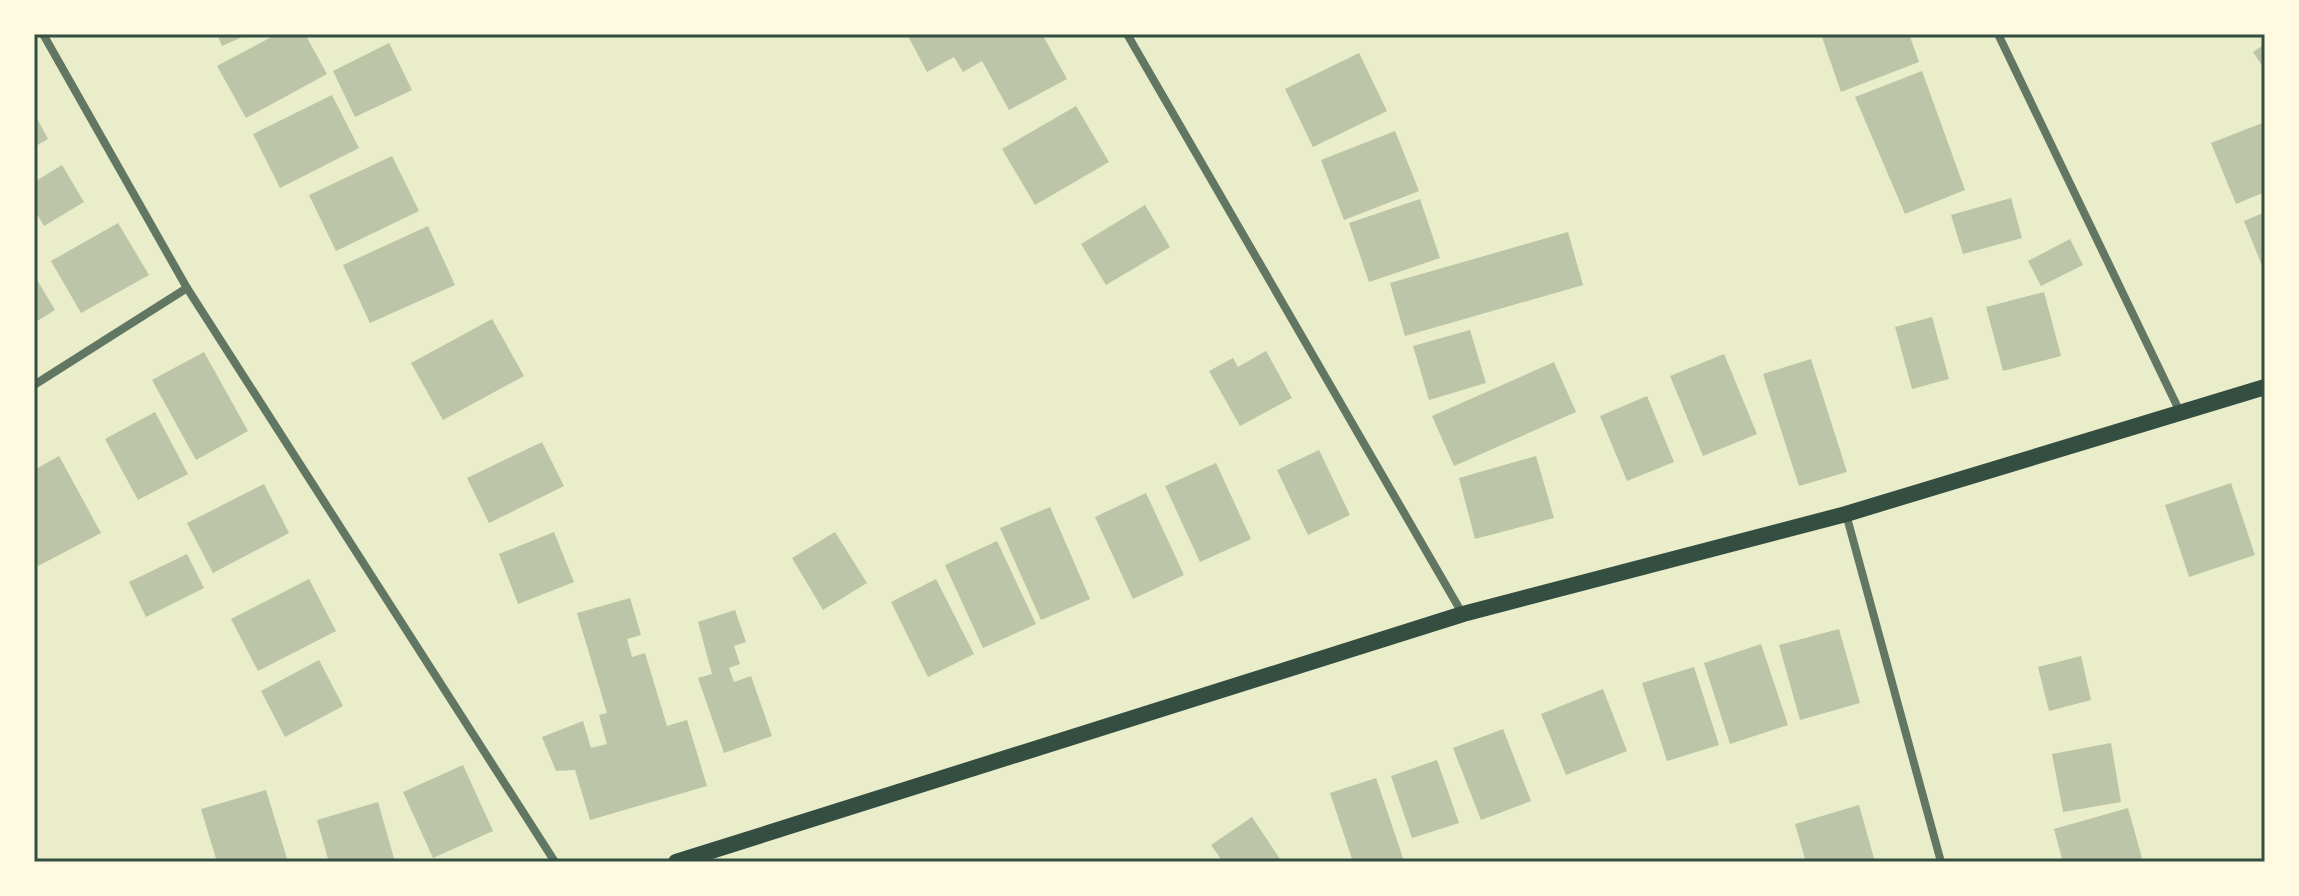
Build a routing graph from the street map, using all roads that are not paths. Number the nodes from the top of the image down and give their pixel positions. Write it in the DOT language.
graph roads {
  1 [pos="43,34"];
  2 [pos="1127,34"];
  3 [pos="1998,34"];
  4 [pos="187,288"];
  5 [pos="34,385"];
  6 [pos="2265,387"];
  7 [pos="2180,412"];
  8 [pos="1846,514"];
  9 [pos="1463,614"];
  10 [pos="555,862"];
  11 [pos="676,862"];
  12 [pos="1941,862"];
  1 -- 4 [label="street"];
  2 -- 9 [label="street"];
  3 -- 7 [label="street"];
  4 -- 5 [label="street"];
  4 -- 10 [label="street"];
  6 -- 7 [label="main road"];
  7 -- 8 [label="main road"];
  8 -- 9 [label="main road"];
  8 -- 12 [label="street"];
  9 -- 11 [label="main road"];
}
